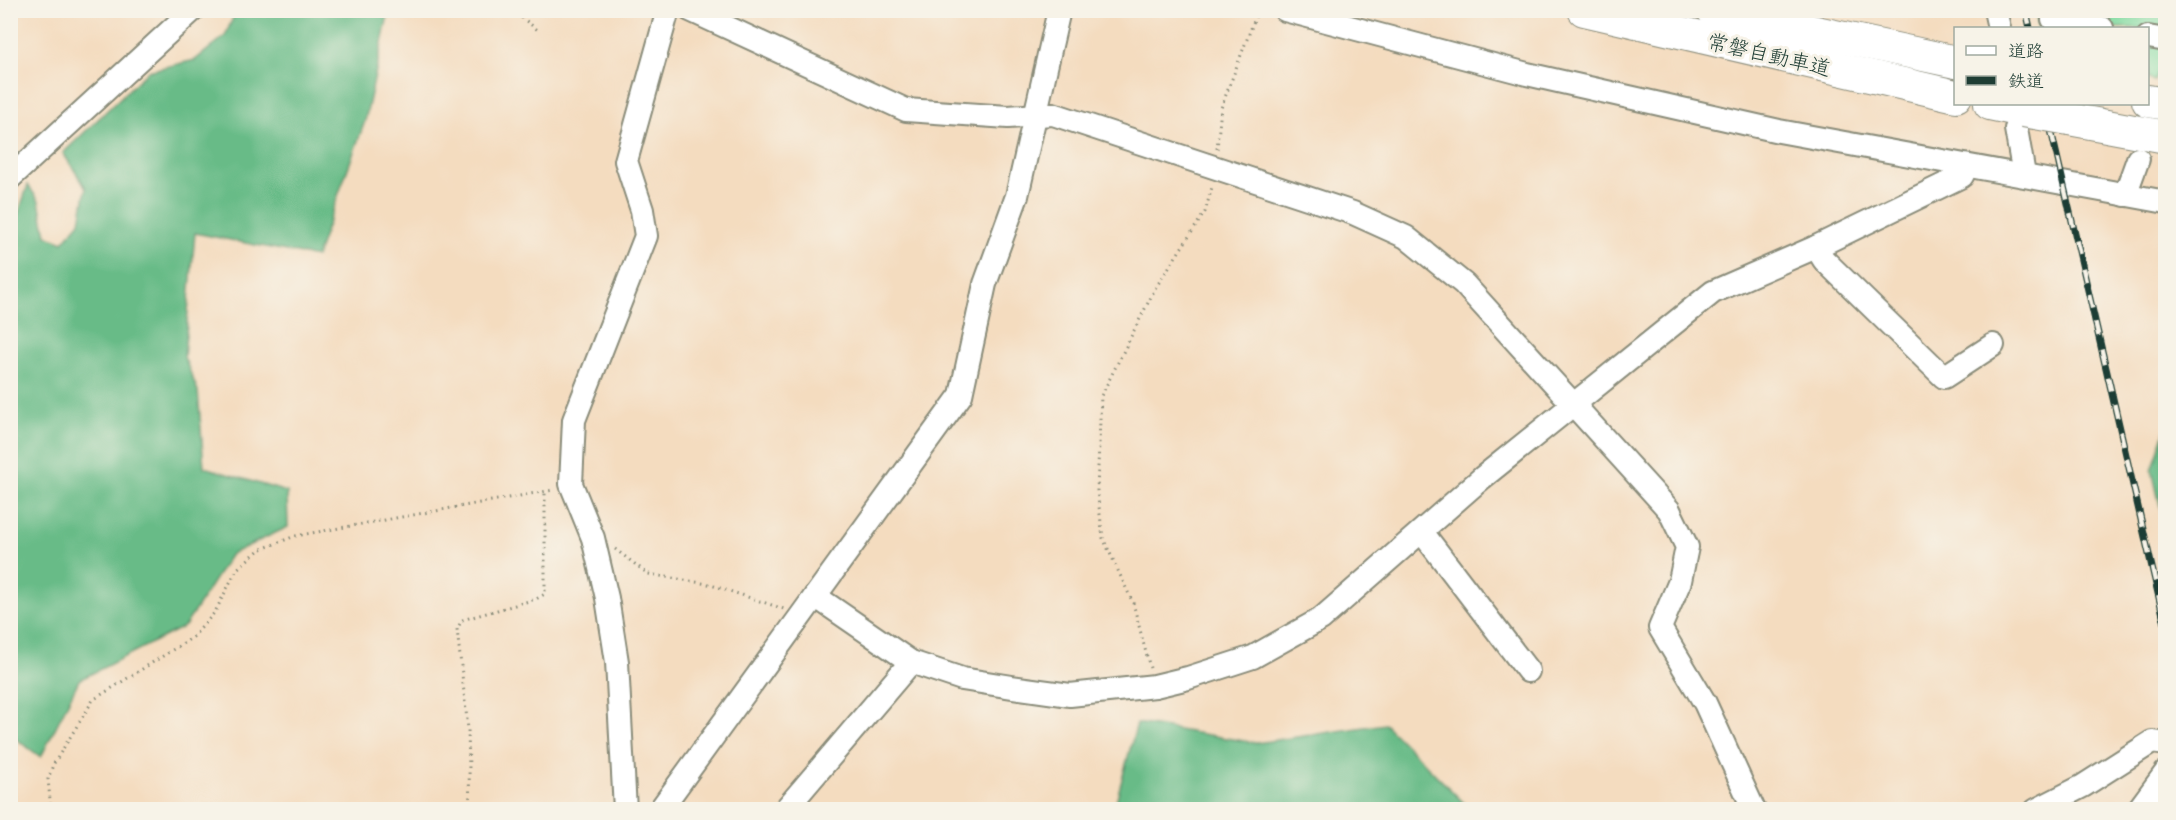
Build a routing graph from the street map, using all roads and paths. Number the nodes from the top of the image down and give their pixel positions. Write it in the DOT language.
graph roads {
  1 [pos="193,10"];
  2 [pos="512,10"];
  3 [pos="668,10"];
  4 [pos="690,10"];
  5 [pos="1059,10"];
  6 [pos="1258,10"];
  7 [pos="1285,10"];
  8 [pos="1584,10"];
  9 [pos="1713,10"];
  10 [pos="1995,10"];
  11 [pos="2054,20"];
  12 [pos="1999,27"];
  13 [pos="2096,27"];
  14 [pos="539,31"];
  15 [pos="2149,37"];
  16 [pos="2166,40"];
  17 [pos="1954,62"];
  18 [pos="1954,96"];
  19 [pos="2149,101"];
  20 [pos="2166,104"];
  21 [pos="1992,105"];
  22 [pos="1034,114"];
  23 [pos="2020,120"];
  24 [pos="2166,136"];
  25 [pos="2138,159"];
  26 [pos="1967,166"];
  27 [pos="1218,167"];
  28 [pos="2024,176"];
  29 [pos="10,178"];
  30 [pos="2125,195"];
  31 [pos="2166,202"];
  32 [pos="1816,247"];
  33 [pos="1993,345"];
  34 [pos="1572,406"];
  35 [pos="571,484"];
  36 [pos="545,493"];
  37 [pos="1422,532"];
  38 [pos="593,538"];
  39 [pos="815,596"];
  40 [pos="799,618"];
  41 [pos="911,662"];
  42 [pos="1528,671"];
  43 [pos="1155,686"];
  44 [pos="2166,744"];
  45 [pos="2166,772"];
  46 [pos="51,810"];
  47 [pos="470,810"];
  48 [pos="625,810"];
  49 [pos="660,810"];
  50 [pos="785,810"];
  51 [pos="1754,810"];
  52 [pos="2036,810"];
  53 [pos="2138,810"];
  1 -- 29 [label="street"];
  2 -- 14 [label="path"];
  3 -- 35 [label="street"];
  4 -- 22 [label="street"];
  5 -- 22 [label="street"];
  6 -- 27 [label="path"];
  7 -- 26 [label="street"];
  8 -- 18 [label="highway, 常磐自動車道"];
  9 -- 17 [label="highway, 常磐自動車道"];
  10 -- 12 [label="street"];
  11 -- 13 [label="street"];
  15 -- 16 [label="street"];
  19 -- 20 [label="highway"];
  21 -- 23 [label="highway"];
  22 -- 27 [label="street"];
  22 -- 39 [label="street"];
  23 -- 24 [label="highway, bridge"];
  23 -- 28 [label="street"];
  25 -- 30 [label="street"];
  26 -- 28 [label="street"];
  26 -- 32 [label="street"];
  27 -- 34 [label="street"];
  27 -- 43 [label="path"];
  28 -- 30 [label="street"];
  30 -- 31 [label="street"];
  32 -- 33 [label="street"];
  32 -- 34 [label="street"];
  34 -- 37 [label="street"];
  34 -- 51 [label="street"];
  35 -- 36 [label="path"];
  35 -- 38 [label="street"];
  36 -- 46 [label="path"];
  36 -- 47 [label="path"];
  37 -- 42 [label="street"];
  37 -- 43 [label="street"];
  38 -- 40 [label="path"];
  38 -- 48 [label="street"];
  39 -- 40 [label="street"];
  39 -- 41 [label="street"];
  40 -- 49 [label="street"];
  41 -- 43 [label="street"];
  41 -- 50 [label="street"];
  44 -- 52 [label="street"];
  45 -- 53 [label="street"];
}
